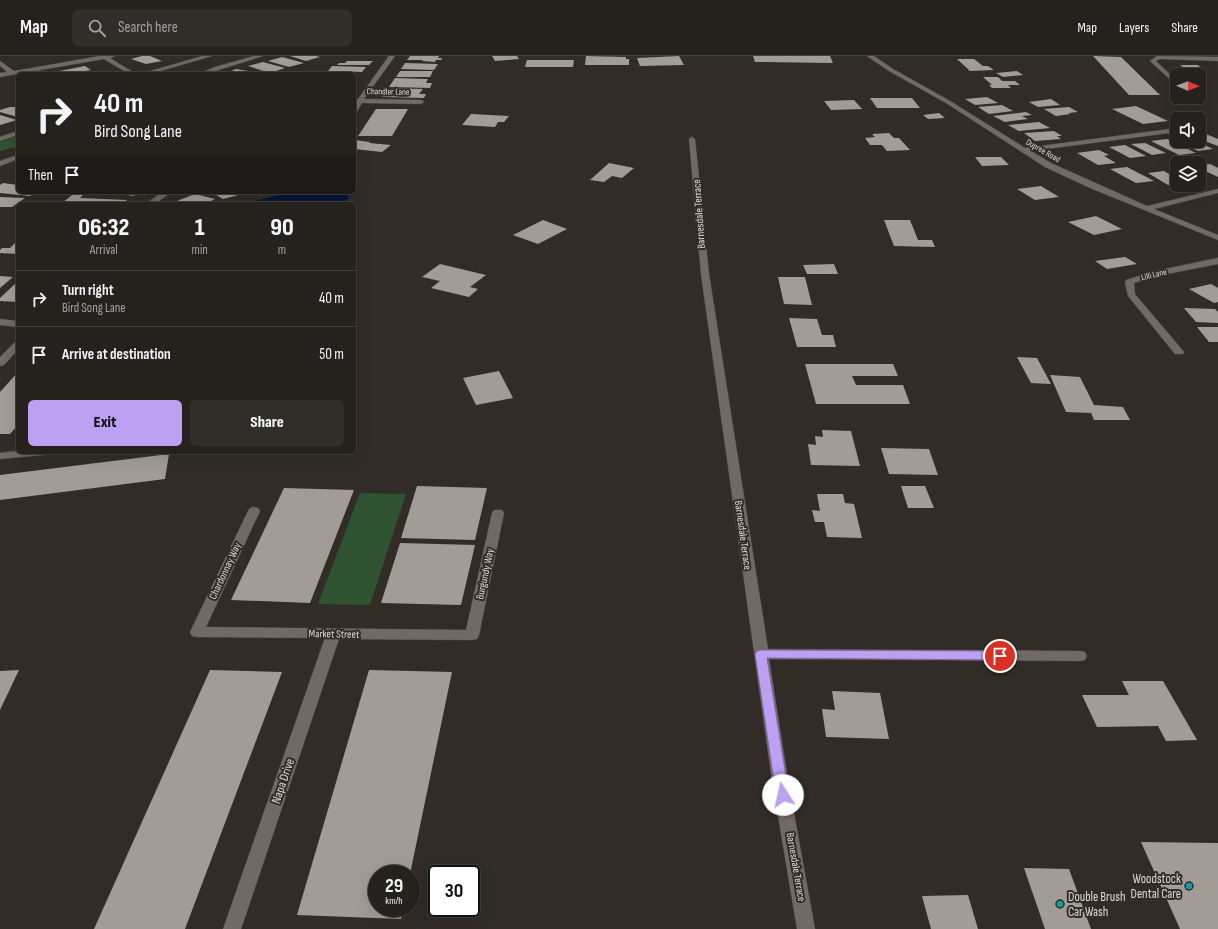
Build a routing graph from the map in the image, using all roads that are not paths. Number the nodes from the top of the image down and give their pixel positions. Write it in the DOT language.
graph roads {
  1 [pos="112,56"];
  2 [pos="209,56"];
  3 [pos="260,56"];
  4 [pos="392,56"];
  5 [pos="870,56"];
  6 [pos="104,57"];
  7 [pos="1218,59"];
  8 [pos="0,63"];
  9 [pos="20,72"];
  10 [pos="130,72"];
  11 [pos="150,72"];
  12 [pos="206,72"];
  13 [pos="14,73"];
  14 [pos="0,75"];
  15 [pos="1170,77"];
  16 [pos="357,101"];
  17 [pos="421,102"];
  18 [pos="1170,131"];
  19 [pos="16,134"];
  20 [pos="0,139"];
  21 [pos="692,139"];
  22 [pos="1023,150"];
  23 [pos="16,158"];
  24 [pos="0,164"];
  25 [pos="1218,191"];
  26 [pos="165,194"];
  27 [pos="152,202"];
  28 [pos="1147,208"];
  29 [pos="1218,238"];
  30 [pos="1218,261"];
  31 [pos="0,322"];
  32 [pos="16,324"];
  33 [pos="16,346"];
  34 [pos="1179,352"];
  35 [pos="0,363"];
  36 [pos="22,454"];
  37 [pos="0,456"];
  38 [pos="254,511"];
  39 [pos="498,513"];
  40 [pos="197,632"];
  41 [pos="334,634"];
  42 [pos="472,635"];
  43 [pos="761,654"];
  44 [pos="1080,656"];
  45 [pos="232,929"];
  46 [pos="806,929"];
  1 -- 6 [label="street"];
  2 -- 11 [label="street"];
  3 -- 12 [label="street"];
  4 -- 16 [label="street"];
  5 -- 22 [label="street, Dupree Road"];
  6 -- 9 [label="street"];
  6 -- 10 [label="street"];
  7 -- 15 [label="street"];
  8 -- 13 [label="street"];
  13 -- 14 [label="street"];
  16 -- 17 [label="street, Chandler Lane"];
  18 -- 22 [label="street"];
  19 -- 20 [label="street"];
  21 -- 43 [label="street, Barnesdale Terrace"];
  22 -- 28 [label="street, Dupree Road"];
  23 -- 24 [label="street"];
  25 -- 28 [label="street"];
  26 -- 27 [label="street"];
  28 -- 29 [label="street, Dupree Road"];
  30 -- 34 [label="street, Lilli Lane"];
  31 -- 32 [label="street"];
  33 -- 35 [label="street"];
  36 -- 37 [label="street"];
  38 -- 40 [label="street, Chardonnay Way"];
  39 -- 42 [label="street, Burgundy Way"];
  40 -- 41 [label="street, Market Street"];
  41 -- 42 [label="street, Market Street"];
  41 -- 45 [label="street, Napa Drive"];
  43 -- 44 [label="street"];
  43 -- 46 [label="street, Barnesdale Terrace"];
}
